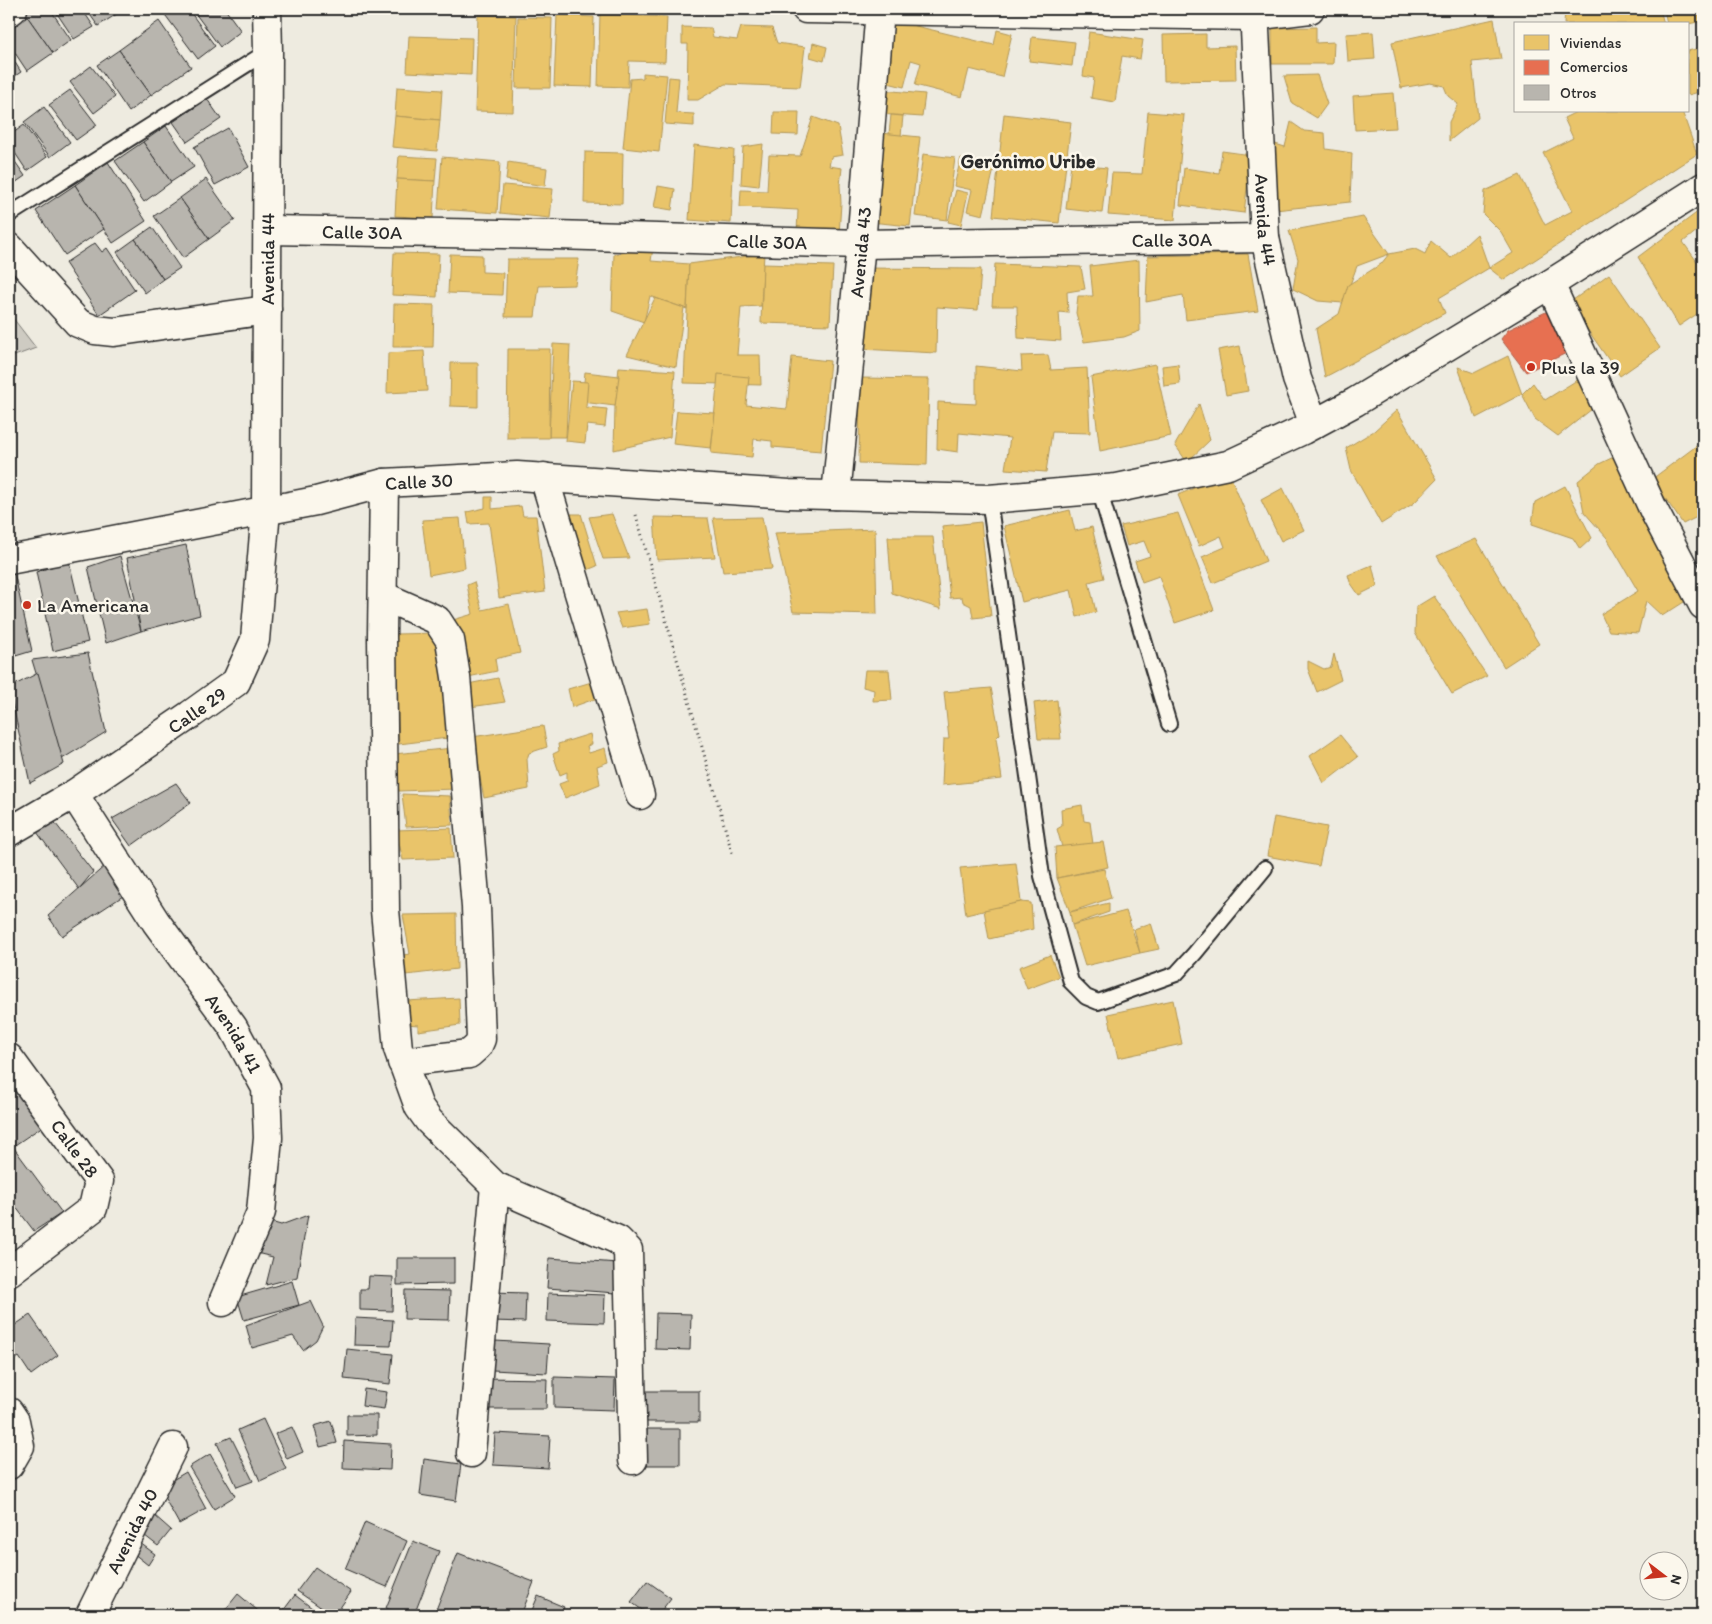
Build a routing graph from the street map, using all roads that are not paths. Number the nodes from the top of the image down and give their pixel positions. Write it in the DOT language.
graph roads {
  1 [pos="13,9"];
  2 [pos="267,9"];
  3 [pos="806,9"];
  4 [pos="1310,9"];
  5 [pos="880,10"];
  6 [pos="9,12"];
  7 [pos="1254,12"];
  8 [pos="268,51"];
  9 [pos="1703,187"];
  10 [pos="9,216"];
  11 [pos="268,230"];
  12 [pos="1265,238"];
  13 [pos="861,244"];
  14 [pos="9,247"];
  15 [pos="1550,284"];
  16 [pos="267,310"];
  17 [pos="1314,424"];
  18 [pos="544,477"];
  19 [pos="384,483"];
  20 [pos="1099,489"];
  21 [pos="836,495"];
  22 [pos="989,499"];
  23 [pos="266,510"];
  24 [pos="9,560"];
  25 [pos="383,596"];
  26 [pos="1703,605"];
  27 [pos="1168,724"];
  28 [pos="74,794"];
  29 [pos="640,795"];
  30 [pos="9,832"];
  31 [pos="1265,868"];
  32 [pos="9,1058"];
  33 [pos="402,1062"];
  34 [pos="494,1186"];
  35 [pos="9,1272"];
  36 [pos="223,1302"];
  37 [pos="12,1417"];
  38 [pos="174,1447"];
  39 [pos="470,1453"];
  40 [pos="633,1460"];
  41 [pos="9,1465"];
  42 [pos="90,1615"];
  1 -- 6 [label="street"];
  2 -- 8 [label="street, Avenida 44"];
  3 -- 5 [label="street"];
  4 -- 7 [label="street"];
  5 -- 7 [label="street"];
  5 -- 13 [label="street, Avenida 43"];
  7 -- 12 [label="street, Avenida 44"];
  8 -- 10 [label="lane"];
  8 -- 11 [label="street, Avenida 44"];
  9 -- 15 [label="street, Calle 30"];
  11 -- 13 [label="street, Calle 30A"];
  11 -- 16 [label="street, Avenida 44"];
  12 -- 13 [label="street, Calle 30A"];
  12 -- 17 [label="street, Avenida 44"];
  13 -- 21 [label="street, Avenida 43"];
  14 -- 16 [label="street"];
  15 -- 17 [label="street, Calle 30"];
  15 -- 26 [label="street"];
  16 -- 23 [label="street, Avenida 44"];
  17 -- 20 [label="street, Calle 30"];
  18 -- 19 [label="street, Calle 30"];
  18 -- 21 [label="street, Calle 30"];
  18 -- 29 [label="street"];
  19 -- 23 [label="street, Calle 30"];
  19 -- 25 [label="street"];
  20 -- 22 [label="street, Calle 30"];
  20 -- 27 [label="lane"];
  21 -- 22 [label="street, Calle 30"];
  22 -- 31 [label="lane"];
  23 -- 24 [label="street, Calle 30"];
  23 -- 28 [label="street, Calle 29"];
  25 -- 33 [label="street"];
  25 -- 33 [label="street"];
  28 -- 30 [label="street, Calle 29"];
  28 -- 36 [label="street, Avenida 41"];
  32 -- 35 [label="street, Calle 28"];
  33 -- 34 [label="street"];
  34 -- 39 [label="street"];
  34 -- 40 [label="street"];
  37 -- 41 [label="street"];
  38 -- 42 [label="street, Avenida 40"];
}
